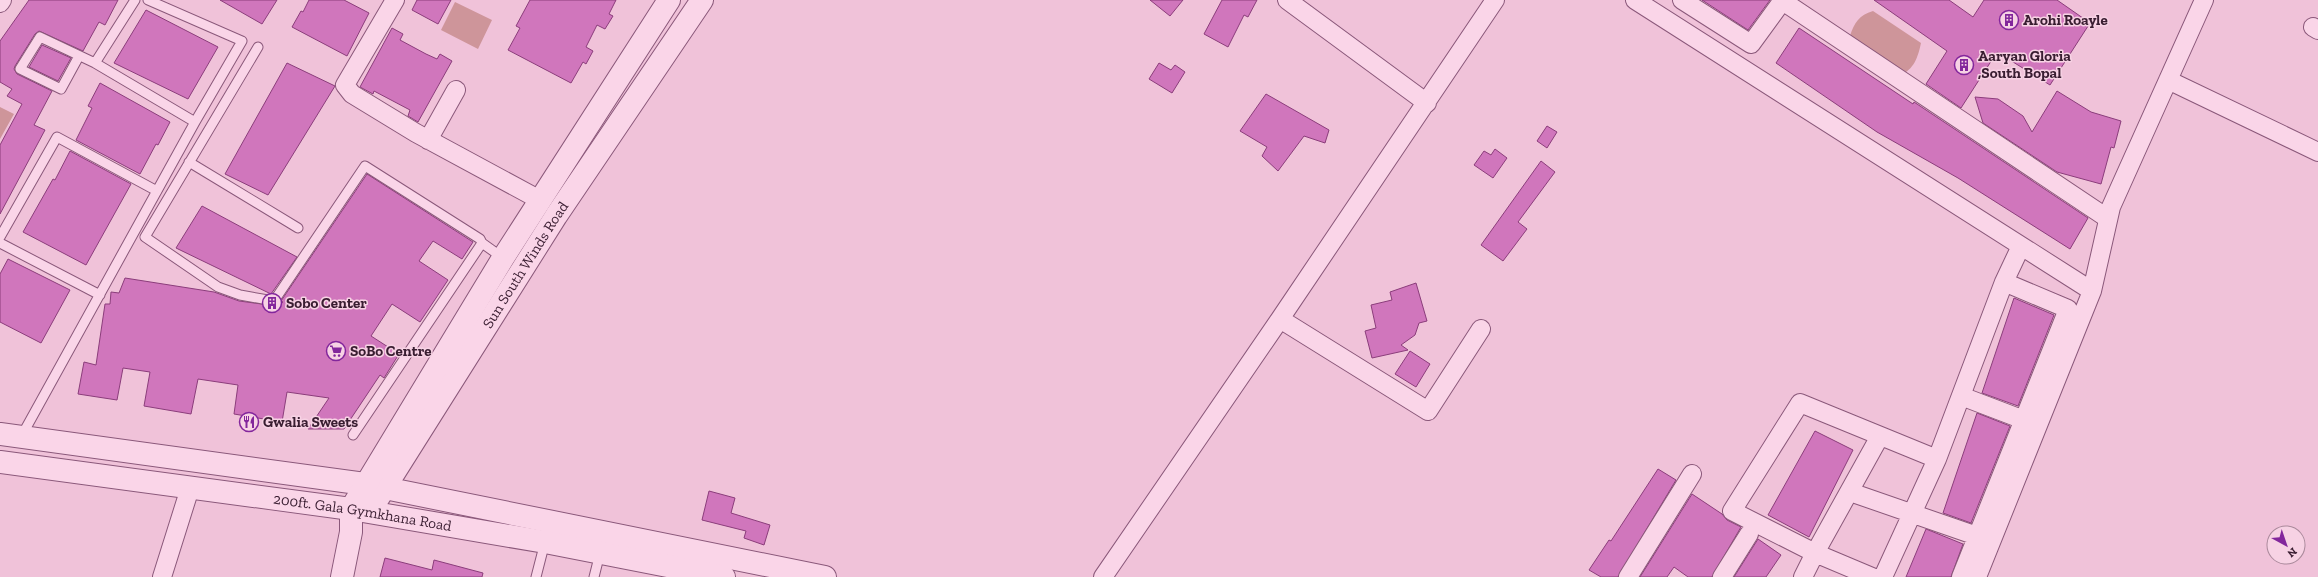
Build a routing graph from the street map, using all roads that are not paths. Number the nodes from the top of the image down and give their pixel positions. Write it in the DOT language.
graph roads {
  1 [pos="2,0"];
  2 [pos="135,0"];
  3 [pos="148,0"];
  4 [pos="395,0"];
  5 [pos="669,0"];
  6 [pos="702,0"];
  7 [pos="1287,0"];
  8 [pos="1495,0"];
  9 [pos="1635,0"];
  10 [pos="1682,0"];
  11 [pos="2204,0"];
  12 [pos="0,3"];
  13 [pos="1786,3"];
  14 [pos="1655,5"];
  15 [pos="258,47"];
  16 [pos="79,56"];
  17 [pos="95,63"];
  18 [pos="2168,80"];
  19 [pos="456,90"];
  20 [pos="1427,103"];
  21 [pos="195,122"];
  22 [pos="428,140"];
  23 [pos="2318,152"];
  24 [pos="189,162"];
  25 [pos="157,191"];
  26 [pos="540,200"];
  27 [pos="2107,218"];
  28 [pos="298,228"];
  29 [pos="0,238"];
  30 [pos="0,243"];
  31 [pos="482,243"];
  32 [pos="2020,246"];
  33 [pos="503,258"];
  34 [pos="2004,282"];
  35 [pos="2092,291"];
  36 [pos="100,295"];
  37 [pos="1280,319"];
  38 [pos="1481,329"];
  39 [pos="1961,396"];
  40 [pos="2024,420"];
  41 [pos="0,434"];
  42 [pos="353,435"];
  43 [pos="1880,436"];
  44 [pos="21,437"];
  45 [pos="1937,459"];
  46 [pos="0,462"];
  47 [pos="1692,474"];
  48 [pos="375,487"];
  49 [pos="190,488"];
  50 [pos="1850,492"];
  51 [pos="360,511"];
  52 [pos="1913,513"];
  53 [pos="1749,534"];
  54 [pos="1977,536"];
  55 [pos="545,542"];
  56 [pos="600,553"];
  57 [pos="1815,553"];
  58 [pos="674,572"];
  59 [pos="162,577"];
  60 [pos="342,577"];
  61 [pos="536,577"];
  62 [pos="594,577"];
  63 [pos="724,577"];
  64 [pos="825,577"];
  65 [pos="1103,577"];
  66 [pos="1628,577"];
  67 [pos="1722,577"];
  68 [pos="1803,577"];
  69 [pos="1872,577"];
  70 [pos="1883,577"];
  71 [pos="1961,577"];
  72 [pos="1977,577"];
  1 -- 12 [label="street"];
  2 -- 17 [label="lane"];
  3 -- 21 [label="lane"];
  4 -- 22 [label="street"];
  5 -- 26 [label="street"];
  6 -- 48 [label="street, Sun South Winds Road"];
  7 -- 20 [label="street"];
  8 -- 20 [label="street"];
  9 -- 14 [label="street"];
  10 -- 13 [label="street"];
  11 -- 18 [label="street"];
  13 -- 27 [label="street"];
  14 -- 32 [label="street"];
  15 -- 24 [label="lane"];
  16 -- 16 [label="lane"];
  16 -- 17 [label="lane"];
  17 -- 21 [label="lane"];
  18 -- 23 [label="street"];
  18 -- 27 [label="street"];
  19 -- 22 [label="street"];
  20 -- 37 [label="street"];
  21 -- 25 [label="lane"];
  22 -- 26 [label="street"];
  24 -- 28 [label="lane"];
  24 -- 31 [label="lane"];
  25 -- 29 [label="lane"];
  25 -- 36 [label="lane"];
  26 -- 33 [label="street"];
  27 -- 35 [label="street"];
  30 -- 36 [label="lane"];
  31 -- 33 [label="lane"];
  31 -- 42 [label="lane"];
  32 -- 34 [label="street"];
  32 -- 35 [label="street"];
  33 -- 48 [label="street"];
  34 -- 39 [label="street"];
  34 -- 40 [label="street"];
  35 -- 72 [label="street"];
  36 -- 44 [label="lane"];
  37 -- 38 [label="street"];
  37 -- 65 [label="street"];
  39 -- 40 [label="street"];
  39 -- 45 [label="street"];
  40 -- 54 [label="street"];
  41 -- 44 [label="street"];
  43 -- 45 [label="street"];
  43 -- 50 [label="street"];
  43 -- 57 [label="street"];
  44 -- 48 [label="street"];
  45 -- 52 [label="street"];
  46 -- 49 [label="street, 200ft. Gala Gymkhana Road"];
  47 -- 66 [label="street"];
  48 -- 51 [label="street, Sun South Winds Road"];
  48 -- 64 [label="street"];
  49 -- 51 [label="street, 200ft. Gala Gymkhana Road"];
  49 -- 59 [label="street"];
  50 -- 52 [label="street"];
  50 -- 57 [label="street"];
  51 -- 55 [label="street, 200ft. Gala Gymkhana Road"];
  51 -- 60 [label="street, Sun South Winds Road"];
  52 -- 54 [label="street"];
  52 -- 70 [label="street"];
  53 -- 67 [label="street"];
  54 -- 71 [label="street"];
  55 -- 56 [label="street, 200ft. Gala Gymkhana Road"];
  55 -- 61 [label="lane"];
  56 -- 58 [label="street, 200ft. Gala Gymkhana Road"];
  56 -- 62 [label="lane"];
  57 -- 68 [label="street"];
  57 -- 69 [label="street"];
  58 -- 63 [label="street, 200ft. Gala Gymkhana Road"];
}
